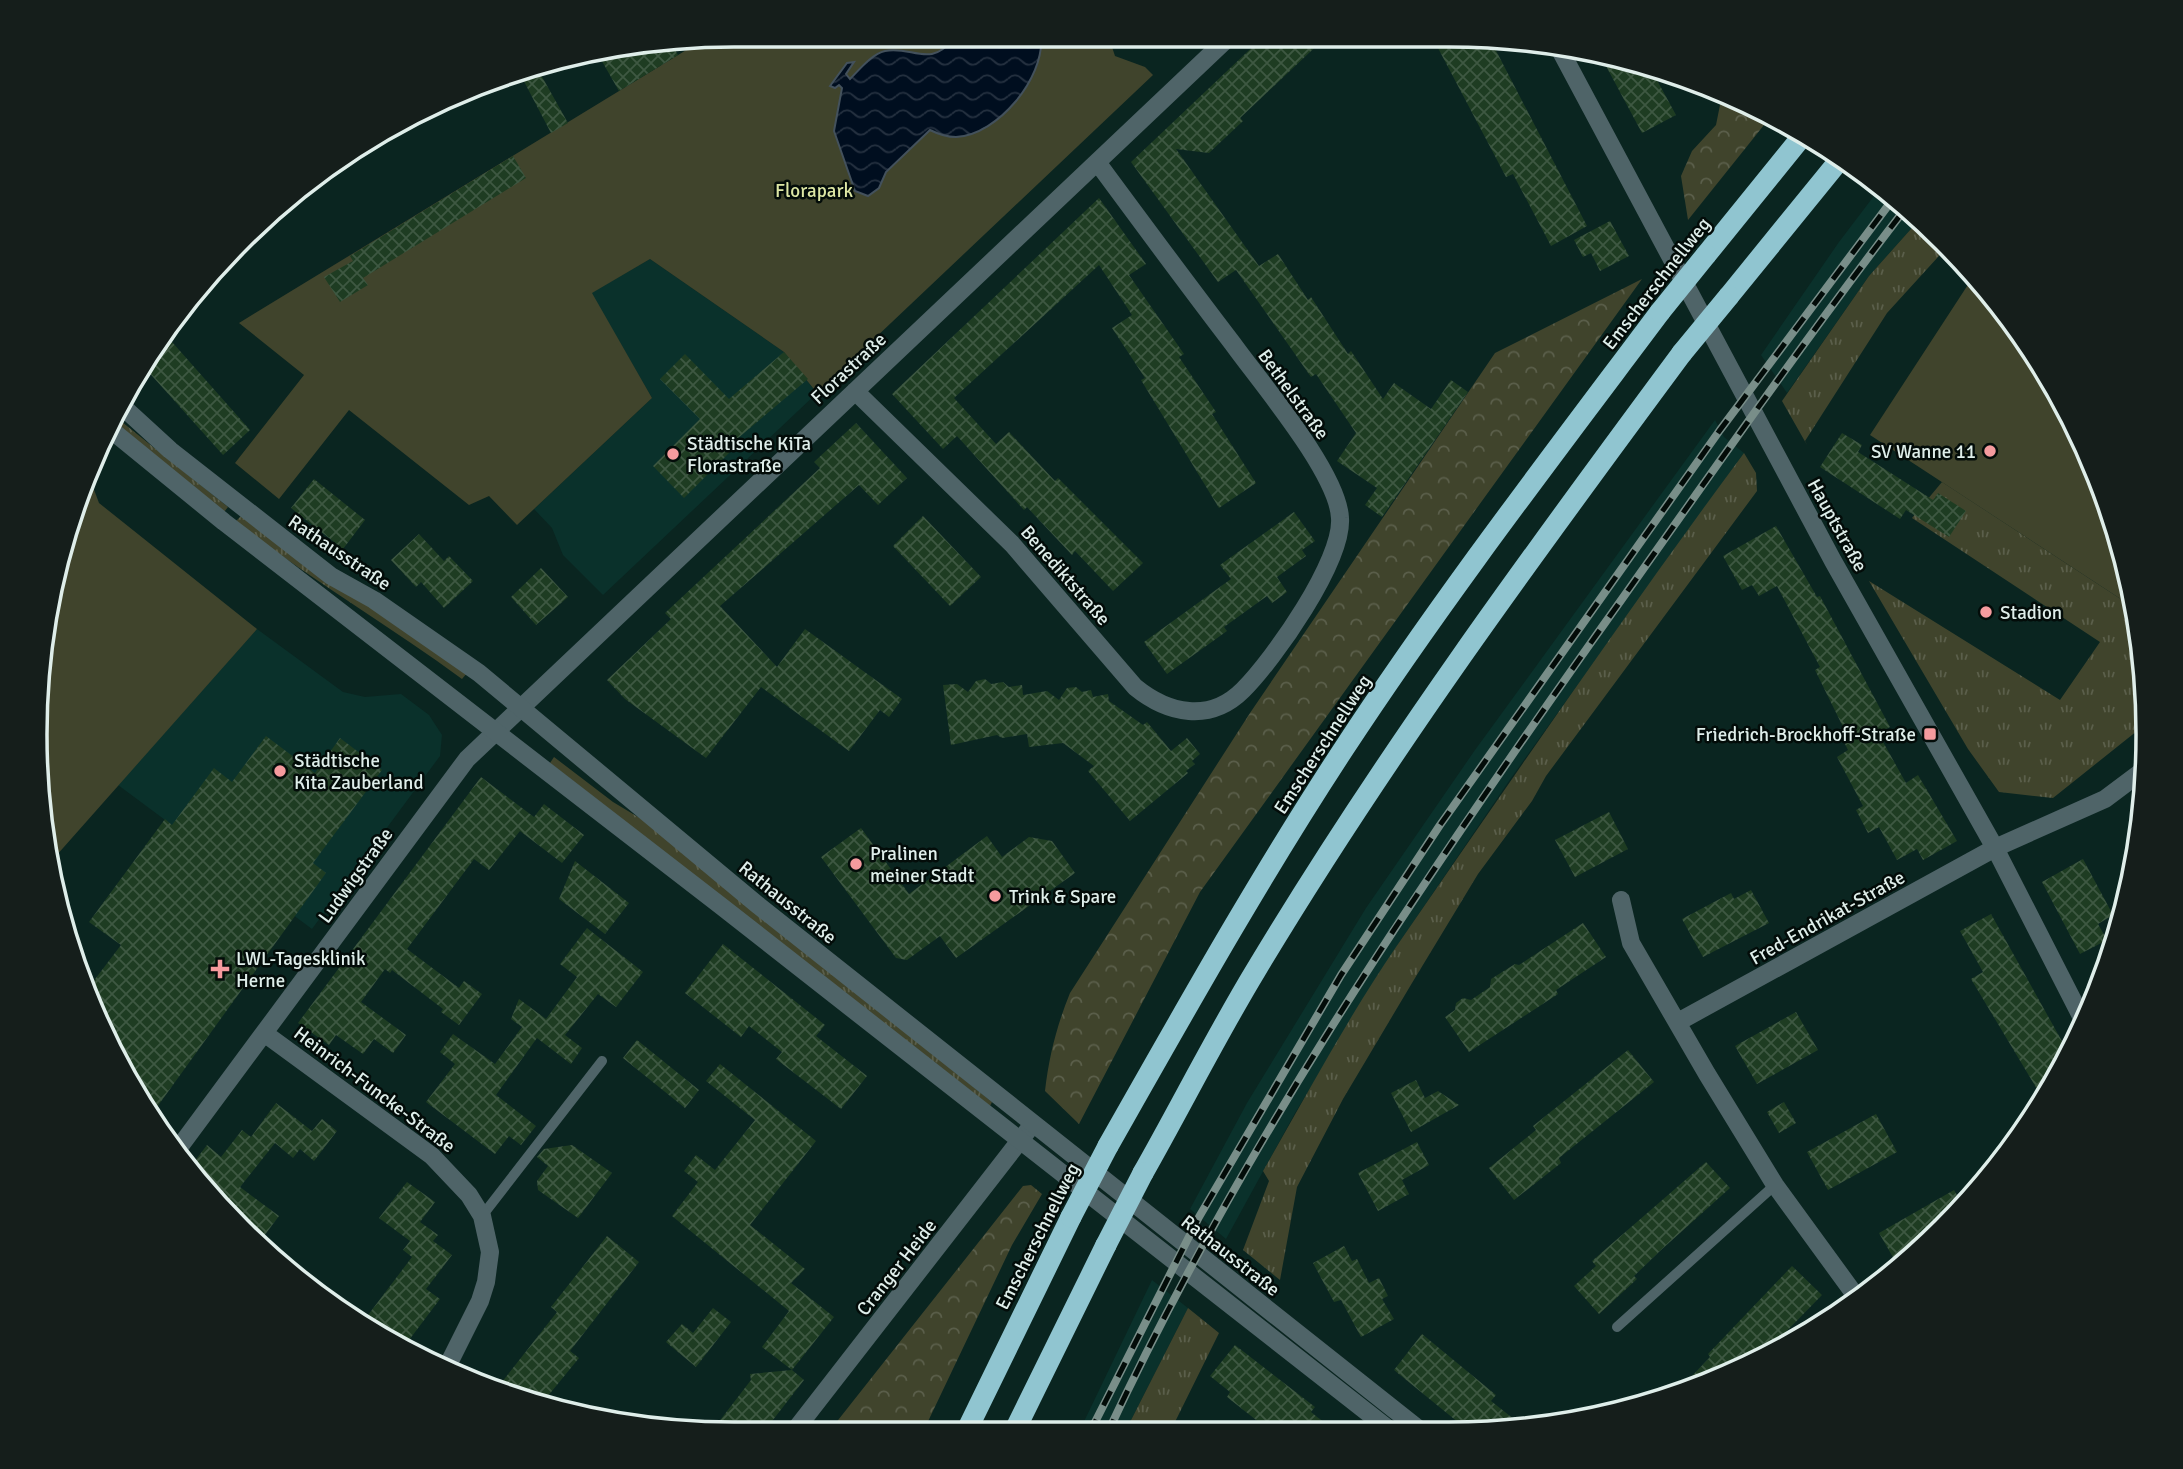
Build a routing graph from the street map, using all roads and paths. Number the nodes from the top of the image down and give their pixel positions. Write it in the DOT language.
graph roads {
  1 [pos="1218,47"];
  2 [pos="1564,57"];
  3 [pos="1797,142"];
  4 [pos="1097,162"];
  5 [pos="1835,166"];
  6 [pos="855,391"];
  7 [pos="128,412"];
  8 [pos="117,434"];
  9 [pos="1261,670"];
  10 [pos="520,707"];
  11 [pos="496,730"];
  12 [pos="2134,777"];
  13 [pos="1995,848"];
  14 [pos="1620,900"];
  15 [pos="2078,1009"];
  16 [pos="1678,1022"];
  17 [pos="264,1032"];
  18 [pos="602,1061"];
  19 [pos="1032,1125"];
  20 [pos="1020,1141"];
  21 [pos="182,1143"];
  22 [pos="1775,1185"];
  23 [pos="482,1216"];
  24 [pos="1852,1291"];
  25 [pos="1616,1327"];
  26 [pos="451,1360"];
  27 [pos="801,1422"];
  28 [pos="971,1422"];
  29 [pos="1019,1422"];
  30 [pos="1380,1422"];
  31 [pos="1410,1422"];
  1 -- 4 [label="street, Florastraße"];
  2 -- 13 [label="street, Hauptstraße"];
  3 -- 28 [label="highway, Emscherschnellweg, bridge"];
  4 -- 6 [label="street, Florastraße"];
  4 -- 9 [label="street, Bethelstraße"];
  5 -- 29 [label="highway, bridge"];
  6 -- 9 [label="street, Benediktstraße"];
  6 -- 10 [label="street, Florastraße"];
  7 -- 10 [label="street, Rathausstraße"];
  8 -- 11 [label="street, Rathausstraße"];
  10 -- 11 [label="street, Florastraße"];
  10 -- 19 [label="street, Rathausstraße"];
  11 -- 17 [label="street, Ludwigstraße"];
  11 -- 20 [label="street, Rathausstraße"];
  12 -- 13 [label="street"];
  13 -- 15 [label="street, Hauptstraße"];
  13 -- 16 [label="street, Fred-Endrikat-Straße"];
  14 -- 16 [label="street"];
  16 -- 22 [label="street"];
  17 -- 21 [label="street, Ludwigstraße"];
  17 -- 23 [label="street, Heinrich-Funcke-Straße"];
  18 -- 23 [label="lane"];
  19 -- 20 [label="street, Cranger Heide"];
  19 -- 31 [label="street, Rathausstraße"];
  20 -- 27 [label="street, Cranger Heide"];
  20 -- 30 [label="street, Rathausstraße"];
  22 -- 24 [label="street"];
  22 -- 25 [label="lane"];
  23 -- 26 [label="street, Heinrich-Funcke-Straße"];
}
